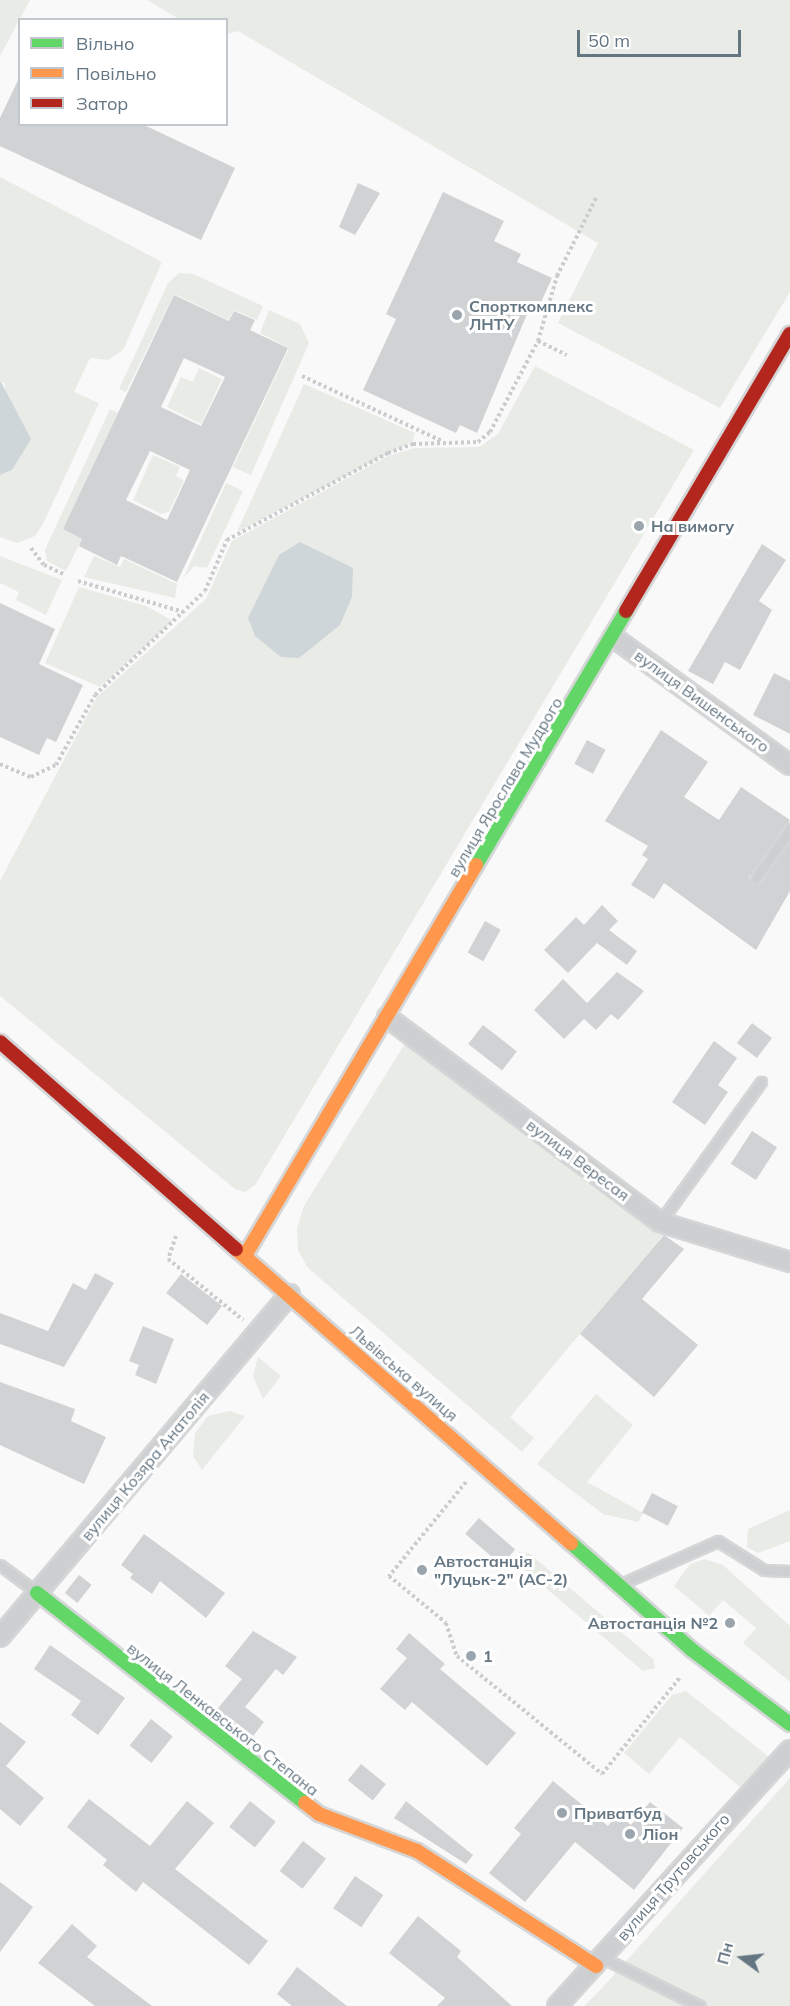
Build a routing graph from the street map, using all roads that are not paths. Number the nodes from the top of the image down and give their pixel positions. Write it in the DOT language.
graph roads {
  1 [pos="790,334"];
  2 [pos="613,637"];
  3 [pos="790,765"];
  4 [pos="790,829"];
  5 [pos="756,878"];
  6 [pos="387,1017"];
  7 [pos="0,1042"];
  8 [pos="760,1082"];
  9 [pos="660,1222"];
  10 [pos="246,1254"];
  11 [pos="789,1260"];
  12 [pos="290,1294"];
  13 [pos="0,1565"];
  14 [pos="790,1571"];
  15 [pos="618,1585"];
  16 [pos="37,1593"];
  17 [pos="0,1637"];
  18 [pos="790,1724"];
  19 [pos="790,1750"];
  20 [pos="599,1962"];
  21 [pos="557,2006"];
  22 [pos="700,2006"];
  1 -- 2 [label="main road, вулиця Ярослава Мудрого"];
  2 -- 3 [label="street, вулиця Вишенського"];
  2 -- 6 [label="main road, вулиця Ярослава Мудрого"];
  4 -- 5 [label="lane"];
  6 -- 9 [label="street, вулиця Вересая"];
  6 -- 10 [label="main road, вулиця Ярослава Мудрого"];
  7 -- 10 [label="main road, Львівська вулиця"];
  8 -- 9 [label="lane"];
  9 -- 11 [label="street, вулиця Вересая"];
  10 -- 12 [label="main road, Львівська вулиця"];
  12 -- 15 [label="main road, Львівська вулиця"];
  12 -- 16 [label="street, вулиця Козяра Анатолія"];
  13 -- 16 [label="lane, вулиця Ленкавського Степана"];
  14 -- 15 [label="lane"];
  15 -- 18 [label="main road, Львівська вулиця"];
  16 -- 17 [label="street, вулиця Козяра Анатолія"];
  16 -- 20 [label="main road, вулиця Ленкавського Степана"];
  19 -- 20 [label="street, вулиця Трутовського"];
  20 -- 21 [label="street, вулиця Трутовського"];
  20 -- 22 [label="lane"];
}
